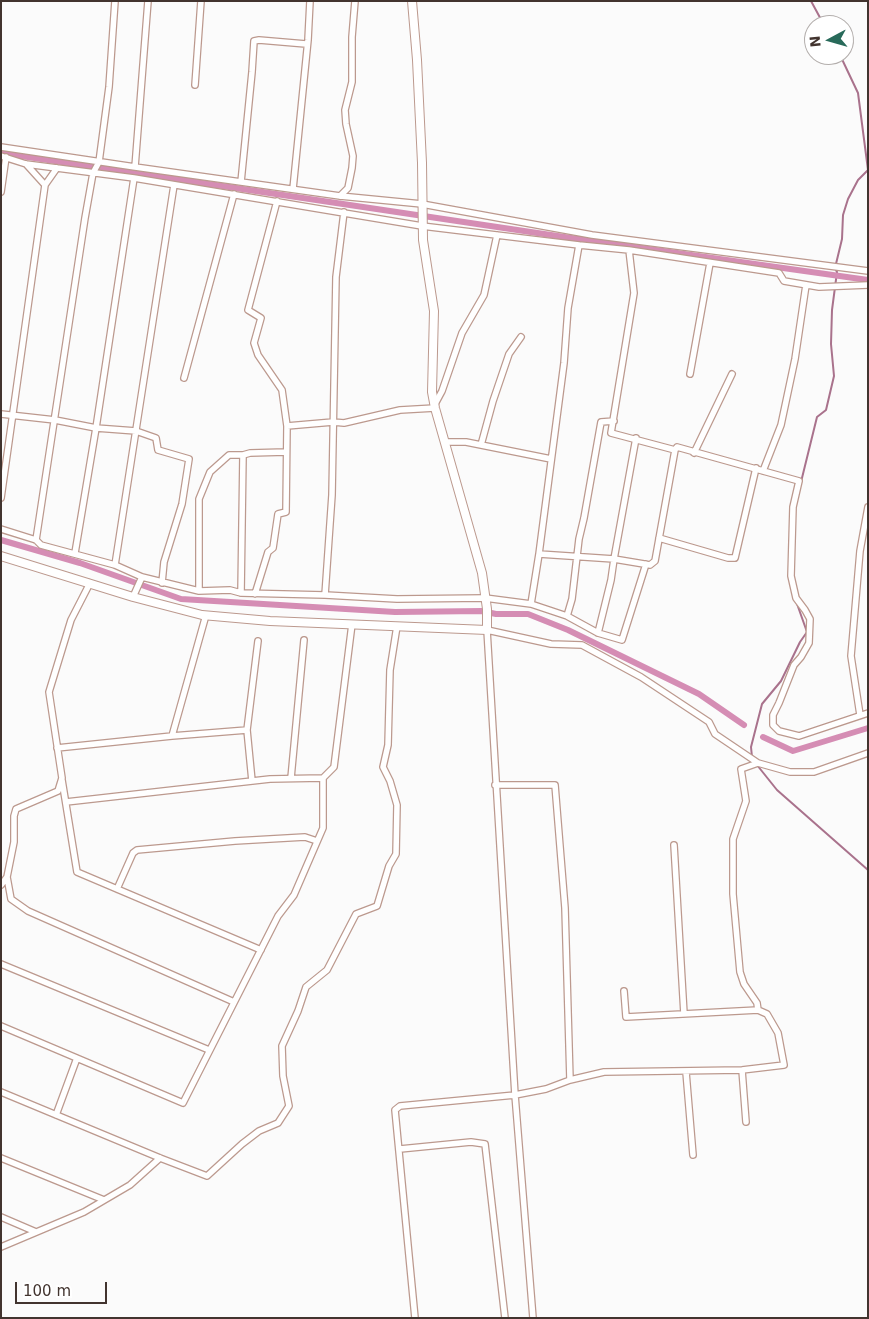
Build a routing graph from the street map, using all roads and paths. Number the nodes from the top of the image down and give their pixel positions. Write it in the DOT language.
graph roads {
  1 [pos="115,1"];
  2 [pos="148,1"];
  3 [pos="201,1"];
  4 [pos="310,1"];
  5 [pos="355,1"];
  6 [pos="412,1"];
  7 [pos="306,44"];
  8 [pos="195,85"];
  9 [pos="1,147"];
  10 [pos="4,157"];
  11 [pos="99,162"];
  12 [pos="26,164"];
  13 [pos="57,168"];
  14 [pos="135,168"];
  15 [pos="93,173"];
  16 [pos="134,178"];
  17 [pos="241,182"];
  18 [pos="45,185"];
  19 [pos="174,185"];
  20 [pos="293,190"];
  21 [pos="1,192"];
  22 [pos="234,194"];
  23 [pos="340,196"];
  24 [pos="277,201"];
  25 [pos="422,208"];
  26 [pos="344,212"];
  27 [pos="422,224"];
  28 [pos="497,235"];
  29 [pos="579,245"];
  30 [pos="628,250"];
  31 [pos="710,263"];
  32 [pos="868,272"];
  33 [pos="806,285"];
  34 [pos="868,285"];
  35 [pos="520,338"];
  36 [pos="690,374"];
  37 [pos="732,374"];
  38 [pos="184,378"];
  39 [pos="435,406"];
  40 [pos="1,414"];
  41 [pos="13,415"];
  42 [pos="55,420"];
  43 [pos="614,420"];
  44 [pos="333,422"];
  45 [pos="287,426"];
  46 [pos="96,428"];
  47 [pos="136,431"];
  48 [pos="636,438"];
  49 [pos="446,442"];
  50 [pos="481,445"];
  51 [pos="675,450"];
  52 [pos="286,452"];
  53 [pos="694,452"];
  54 [pos="243,455"];
  55 [pos="551,459"];
  56 [pos="756,468"];
  57 [pos="763,471"];
  58 [pos="1,498"];
  59 [pos="868,507"];
  60 [pos="1,529"];
  61 [pos="659,538"];
  62 [pos="36,540"];
  63 [pos="75,553"];
  64 [pos="539,554"];
  65 [pos="1,556"];
  66 [pos="577,558"];
  67 [pos="614,559"];
  68 [pos="646,564"];
  69 [pos="115,565"];
  70 [pos="142,577"];
  71 [pos="90,583"];
  72 [pos="162,583"];
  73 [pos="199,591"];
  74 [pos="242,594"];
  75 [pos="255,594"];
  76 [pos="325,595"];
  77 [pos="133,597"];
  78 [pos="485,598"];
  79 [pos="531,604"];
  80 [pos="206,615"];
  81 [pos="567,616"];
  82 [pos="352,624"];
  83 [pos="397,626"];
  84 [pos="487,626"];
  85 [pos="598,634"];
  86 [pos="304,640"];
  87 [pos="258,641"];
  88 [pos="868,713"];
  89 [pos="860,715"];
  90 [pos="246,730"];
  91 [pos="172,736"];
  92 [pos="57,748"];
  93 [pos="868,753"];
  94 [pos="758,764"];
  95 [pos="62,778"];
  96 [pos="291,778"];
  97 [pos="323,778"];
  98 [pos="252,781"];
  99 [pos="495,785"];
  100 [pos="66,802"];
  101 [pos="317,841"];
  102 [pos="674,846"];
  103 [pos="7,877"];
  104 [pos="1,885"];
  105 [pos="117,889"];
  106 [pos="261,950"];
  107 [pos="1,964"];
  108 [pos="624,991"];
  109 [pos="234,1002"];
  110 [pos="758,1010"];
  111 [pos="684,1014"];
  112 [pos="1,1026"];
  113 [pos="209,1050"];
  114 [pos="77,1058"];
  115 [pos="742,1070"];
  116 [pos="686,1072"];
  117 [pos="570,1080"];
  118 [pos="1,1092"];
  119 [pos="515,1094"];
  120 [pos="56,1115"];
  121 [pos="746,1122"];
  122 [pos="400,1149"];
  123 [pos="693,1155"];
  124 [pos="1,1158"];
  125 [pos="160,1158"];
  126 [pos="104,1200"];
  127 [pos="1,1217"];
  128 [pos="36,1232"];
  129 [pos="1,1247"];
  130 [pos="415,1318"];
  131 [pos="504,1318"];
  132 [pos="533,1318"];
  1 -- 11 [label="street"];
  2 -- 14 [label="street"];
  3 -- 8 [label="street"];
  4 -- 7 [label="street"];
  5 -- 23 [label="street"];
  6 -- 25 [label="street"];
  7 -- 17 [label="street"];
  7 -- 20 [label="street"];
  9 -- 11 [label="street"];
  10 -- 12 [label="street"];
  10 -- 21 [label="street"];
  11 -- 14 [label="street"];
  11 -- 15 [label="street"];
  12 -- 13 [label="street"];
  12 -- 18 [label="street"];
  13 -- 15 [label="street"];
  13 -- 18 [label="street"];
  14 -- 17 [label="street"];
  15 -- 16 [label="street"];
  15 -- 42 [label="street"];
  16 -- 19 [label="street"];
  16 -- 46 [label="street"];
  17 -- 20 [label="street"];
  18 -- 41 [label="street"];
  19 -- 22 [label="street"];
  19 -- 47 [label="street"];
  20 -- 23 [label="street"];
  22 -- 24 [label="street"];
  22 -- 38 [label="street"];
  23 -- 25 [label="street"];
  24 -- 26 [label="street"];
  24 -- 45 [label="street"];
  25 -- 27 [label="street"];
  25 -- 32 [label="street"];
  26 -- 27 [label="street"];
  26 -- 44 [label="street"];
  27 -- 28 [label="street"];
  27 -- 39 [label="street"];
  28 -- 29 [label="street"];
  28 -- 39 [label="street"];
  29 -- 30 [label="street"];
  29 -- 55 [label="street"];
  30 -- 31 [label="street"];
  30 -- 43 [label="street"];
  31 -- 33 [label="street"];
  31 -- 36 [label="street"];
  33 -- 34 [label="street"];
  33 -- 57 [label="street"];
  35 -- 50 [label="street"];
  37 -- 53 [label="street"];
  39 -- 44 [label="street"];
  39 -- 49 [label="street"];
  40 -- 41 [label="street"];
  41 -- 42 [label="street"];
  41 -- 58 [label="street"];
  42 -- 46 [label="street"];
  42 -- 62 [label="street"];
  43 -- 48 [label="street"];
  43 -- 66 [label="street"];
  44 -- 45 [label="street"];
  44 -- 76 [label="street"];
  45 -- 52 [label="street"];
  46 -- 47 [label="street"];
  46 -- 63 [label="street"];
  47 -- 69 [label="street"];
  47 -- 72 [label="street"];
  48 -- 51 [label="street"];
  48 -- 67 [label="street"];
  49 -- 50 [label="street"];
  49 -- 78 [label="street"];
  50 -- 55 [label="street"];
  51 -- 53 [label="street"];
  51 -- 61 [label="street"];
  52 -- 54 [label="street"];
  52 -- 75 [label="street"];
  53 -- 56 [label="street"];
  54 -- 73 [label="street"];
  54 -- 74 [label="street"];
  55 -- 64 [label="street"];
  56 -- 57 [label="street"];
  56 -- 61 [label="street"];
  57 -- 89 [label="street"];
  59 -- 89 [label="street"];
  60 -- 62 [label="street"];
  61 -- 68 [label="street"];
  62 -- 63 [label="street"];
  63 -- 69 [label="street"];
  64 -- 66 [label="street"];
  64 -- 79 [label="street"];
  65 -- 71 [label="street"];
  66 -- 67 [label="street"];
  66 -- 81 [label="street"];
  67 -- 68 [label="street"];
  67 -- 85 [label="street"];
  68 -- 85 [label="street"];
  69 -- 70 [label="street"];
  70 -- 72 [label="street"];
  70 -- 77 [label="street"];
  71 -- 77 [label="street"];
  71 -- 92 [label="street"];
  72 -- 73 [label="street"];
  73 -- 74 [label="street"];
  74 -- 75 [label="street"];
  75 -- 76 [label="street"];
  76 -- 78 [label="street"];
  77 -- 80 [label="street"];
  78 -- 79 [label="street"];
  78 -- 84 [label="street"];
  79 -- 81 [label="street"];
  80 -- 82 [label="street"];
  80 -- 91 [label="street"];
  81 -- 85 [label="street"];
  82 -- 83 [label="street"];
  82 -- 97 [label="street"];
  83 -- 84 [label="street"];
  83 -- 125 [label="street"];
  84 -- 94 [label="street"];
  84 -- 99 [label="street"];
  86 -- 96 [label="street"];
  87 -- 90 [label="street"];
  88 -- 89 [label="street"];
  90 -- 91 [label="street"];
  90 -- 98 [label="street"];
  91 -- 92 [label="street"];
  92 -- 95 [label="street"];
  93 -- 94 [label="street"];
  94 -- 110 [label="street"];
  95 -- 100 [label="street"];
  95 -- 103 [label="street"];
  96 -- 97 [label="street"];
  96 -- 98 [label="street"];
  97 -- 101 [label="street"];
  98 -- 100 [label="street"];
  99 -- 117 [label="street"];
  99 -- 119 [label="street"];
  100 -- 105 [label="street"];
  101 -- 105 [label="street"];
  101 -- 106 [label="street"];
  102 -- 111 [label="street"];
  103 -- 104 [label="street"];
  103 -- 109 [label="street"];
  105 -- 106 [label="street"];
  106 -- 109 [label="street"];
  107 -- 113 [label="street"];
  108 -- 111 [label="street"];
  109 -- 113 [label="street"];
  110 -- 111 [label="street"];
  110 -- 115 [label="street"];
  112 -- 114 [label="street"];
  113 -- 114 [label="street"];
  114 -- 120 [label="street"];
  115 -- 116 [label="street"];
  115 -- 121 [label="street"];
  116 -- 117 [label="street"];
  116 -- 123 [label="street"];
  117 -- 119 [label="street"];
  118 -- 120 [label="street"];
  119 -- 122 [label="street"];
  119 -- 132 [label="street"];
  120 -- 125 [label="street"];
  122 -- 130 [label="street"];
  122 -- 131 [label="street"];
  124 -- 126 [label="street"];
  125 -- 126 [label="street"];
  126 -- 128 [label="street"];
  127 -- 128 [label="street"];
  128 -- 129 [label="street"];
}
